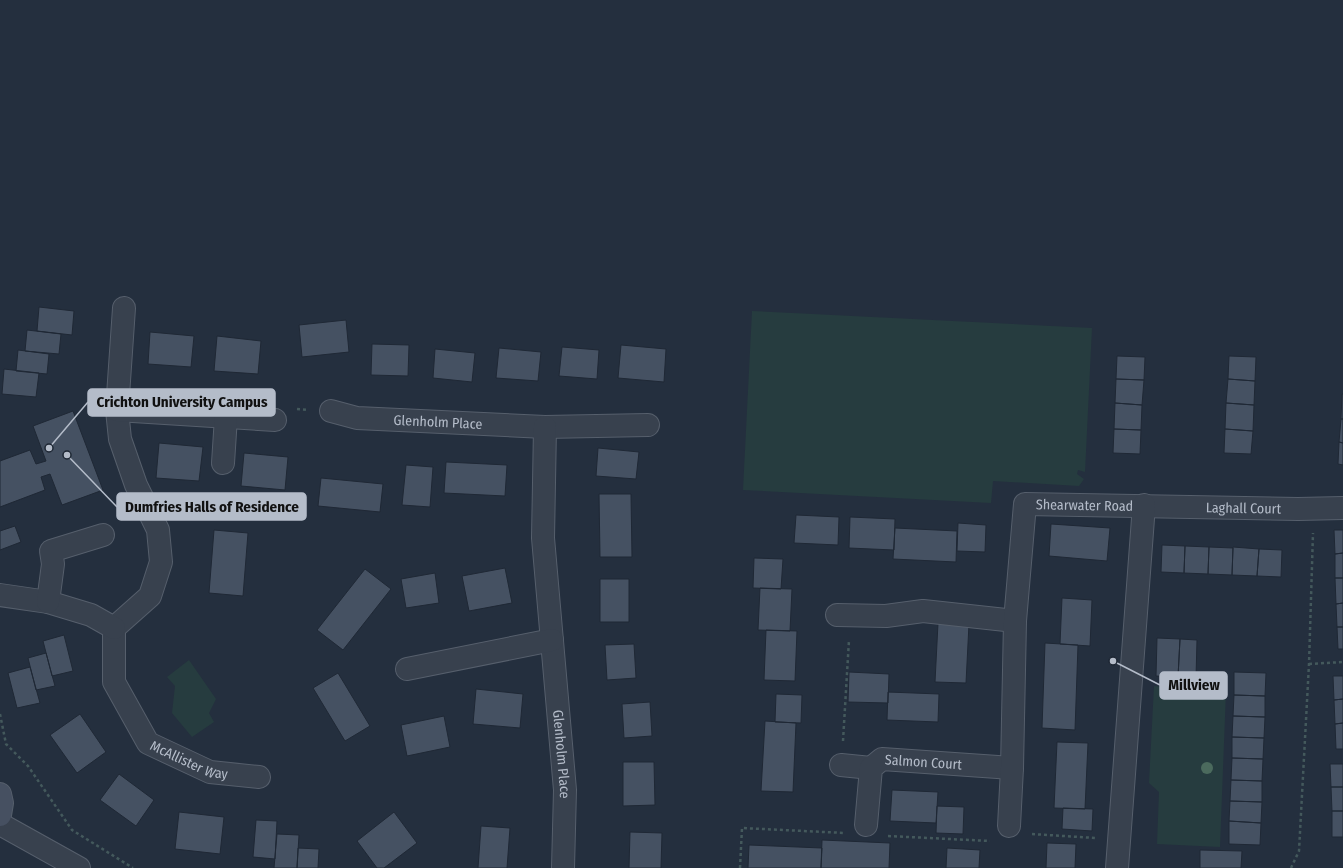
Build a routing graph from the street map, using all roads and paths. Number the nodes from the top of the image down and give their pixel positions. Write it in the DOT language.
graph roads {
  1 [pos="124,308"];
  2 [pos="117,410"];
  3 [pos="331,411"];
  4 [pos="226,417"];
  5 [pos="275,420"];
  6 [pos="648,425"];
  7 [pos="545,427"];
  8 [pos="223,463"];
  9 [pos="1144,505"];
  10 [pos="1313,508"];
  11 [pos="1343,508"];
  12 [pos="103,536"];
  13 [pos="0,595"];
  14 [pos="48,602"];
  15 [pos="844,615"];
  16 [pos="1015,620"];
  17 [pos="114,628"];
  18 [pos="552,640"];
  19 [pos="1343,662"];
  20 [pos="1309,664"];
  21 [pos="407,670"];
  22 [pos="0,714"];
  23 [pos="841,765"];
  24 [pos="871,768"];
  25 [pos="1012,768"];
  26 [pos="259,777"];
  27 [pos="0,794"];
  28 [pos="0,815"];
  29 [pos="0,824"];
  30 [pos="1018,830"];
  31 [pos="867,831"];
  32 [pos="1119,839"];
  33 [pos="993,841"];
  34 [pos="80,868"];
  35 [pos="133,868"];
  36 [pos="563,868"];
  37 [pos="740,868"];
  38 [pos="1117,868"];
  39 [pos="1291,868"];
  1 -- 2 [label="street"];
  2 -- 4 [label="street"];
  2 -- 17 [label="street"];
  3 -- 5 [label="path"];
  3 -- 7 [label="street, Glenholm Place"];
  4 -- 5 [label="street"];
  4 -- 8 [label="street"];
  6 -- 7 [label="street, Glenholm Place"];
  7 -- 18 [label="street, Glenholm Place"];
  9 -- 10 [label="street, Laghall Court"];
  9 -- 16 [label="street, Shearwater Road"];
  9 -- 32 [label="street"];
  10 -- 11 [label="street, Laghall Court"];
  10 -- 20 [label="path"];
  12 -- 14 [label="street"];
  13 -- 14 [label="street"];
  14 -- 17 [label="street"];
  15 -- 16 [label="street"];
  15 -- 23 [label="path"];
  16 -- 25 [label="street"];
  17 -- 26 [label="street, McAllister Way"];
  18 -- 21 [label="street"];
  18 -- 36 [label="street, Glenholm Place"];
  19 -- 20 [label="path"];
  20 -- 39 [label="path"];
  22 -- 35 [label="path"];
  23 -- 24 [label="street"];
  24 -- 25 [label="street, Salmon Court"];
  24 -- 31 [label="street, Salmon Court"];
  25 -- 30 [label="street"];
  27 -- 28 [label="main road"];
  29 -- 34 [label="street"];
  30 -- 32 [label="path"];
  31 -- 33 [label="path"];
  31 -- 37 [label="path"];
  32 -- 38 [label="street"];
}
